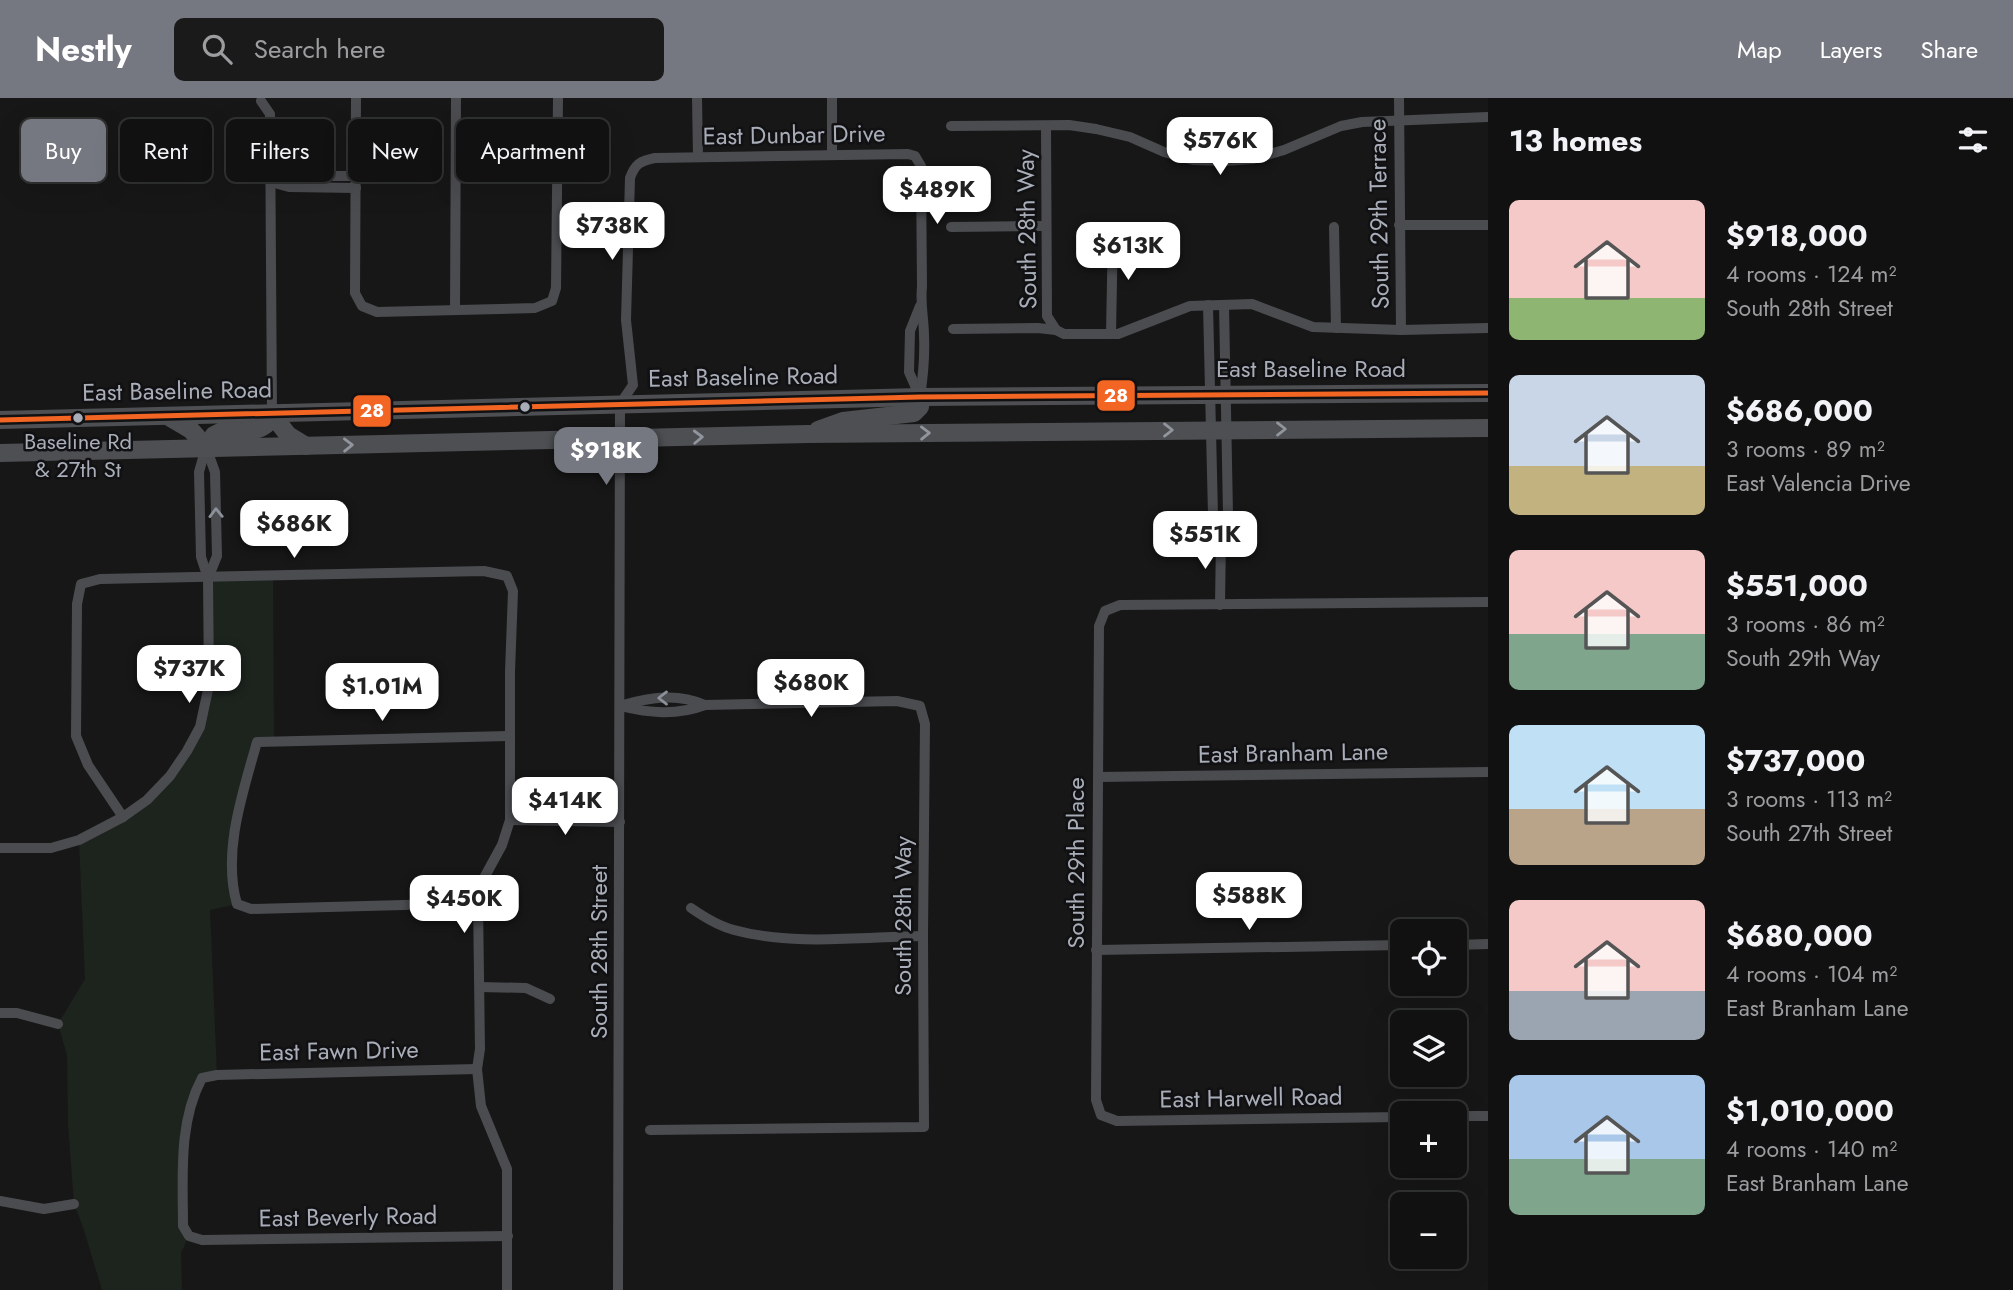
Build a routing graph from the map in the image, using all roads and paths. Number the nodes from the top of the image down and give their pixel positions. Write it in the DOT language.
graph roads {
  1 [pos="356,98"];
  2 [pos="456,98"];
  3 [pos="558,98"];
  4 [pos="697,98"];
  5 [pos="832,98"];
  6 [pos="1399,98"];
  7 [pos="261,101"];
  8 [pos="1488,117"];
  9 [pos="270,119"];
  10 [pos="356,119"];
  11 [pos="1399,120"];
  12 [pos="951,126"];
  13 [pos="1046,126"];
  14 [pos="832,155"];
  15 [pos="698,157"];
  16 [pos="271,182"];
  17 [pos="356,182"];
  18 [pos="1399,225"];
  19 [pos="1488,225"];
  20 [pos="1045,226"];
  21 [pos="951,227"];
  22 [pos="1334,227"];
  23 [pos="1113,228"];
  24 [pos="1208,305"];
  25 [pos="1224,305"];
  26 [pos="920,306"];
  27 [pos="455,310"];
  28 [pos="1336,328"];
  29 [pos="1488,328"];
  30 [pos="953,329"];
  31 [pos="1056,330"];
  32 [pos="1401,330"];
  33 [pos="1111,334"];
  34 [pos="1209,341"];
  35 [pos="1225,341"];
  36 [pos="909,343"];
  37 [pos="924,343"];
  38 [pos="1488,393"];
  39 [pos="1218,395"];
  40 [pos="920,397"];
  41 [pos="620,404"];
  42 [pos="272,414"];
  43 [pos="165,416"];
  44 [pos="0,420"];
  45 [pos="1488,428"];
  46 [pos="1220,430"];
  47 [pos="808,434"];
  48 [pos="621,439"];
  49 [pos="306,446"];
  50 [pos="206,447"];
  51 [pos="0,453"];
  52 [pos="1214,494"];
  53 [pos="1228,494"];
  54 [pos="1221,538"];
  55 [pos="208,578"];
  56 [pos="1488,602"];
  57 [pos="1220,605"];
  58 [pos="620,706"];
  59 [pos="509,736"];
  60 [pos="1488,772"];
  61 [pos="1098,777"];
  62 [pos="123,817"];
  63 [pos="510,820"];
  64 [pos="620,822"];
  65 [pos="0,848"];
  66 [pos="478,903"];
  67 [pos="691,908"];
  68 [pos="923,936"];
  69 [pos="1488,944"];
  70 [pos="1467,945"];
  71 [pos="1390,946"];
  72 [pos="1096,950"];
  73 [pos="480,987"];
  74 [pos="550,999"];
  75 [pos="0,1013"];
  76 [pos="58,1024"];
  77 [pos="477,1069"];
  78 [pos="1101,1115"];
  79 [pos="1467,1116"];
  80 [pos="1488,1116"];
  81 [pos="1390,1117"];
  82 [pos="650,1130"];
  83 [pos="0,1201"];
  84 [pos="74,1204"];
  85 [pos="189,1236"];
  86 [pos="508,1236"];
  87 [pos="507,1290"];
  88 [pos="618,1290"];
  1 -- 10 [label="street"];
  2 -- 27 [label="street"];
  3 -- 27 [label="street"];
  4 -- 15 [label="street"];
  5 -- 14 [label="street"];
  6 -- 11 [label="street, South 29th Terrace"];
  7 -- 9 [label="street"];
  8 -- 11 [label="street"];
  11 -- 13 [label="street"];
  11 -- 18 [label="street, South 29th Terrace"];
  12 -- 13 [label="street"];
  13 -- 20 [label="street, South 28th Way"];
  14 -- 15 [label="street, East Dunbar Drive"];
  14 -- 26 [label="street, East Dunbar Drive"];
  15 -- 41 [label="street, East Dunbar Drive"];
  16 -- 42 [label="street"];
  17 -- 27 [label="street"];
  18 -- 19 [label="street"];
  18 -- 32 [label="street, South 29th Terrace"];
  20 -- 21 [label="street"];
  20 -- 31 [label="street, South 28th Way"];
  22 -- 28 [label="street"];
  23 -- 33 [label="street"];
  24 -- 25 [label="street"];
  24 -- 33 [label="street"];
  24 -- 34 [label="street"];
  25 -- 28 [label="street"];
  25 -- 35 [label="street"];
  26 -- 36 [label="street"];
  26 -- 37 [label="street"];
  28 -- 32 [label="street"];
  29 -- 32 [label="street"];
  30 -- 31 [label="street"];
  31 -- 33 [label="street"];
  34 -- 35 [label="street"];
  34 -- 39 [label="street"];
  35 -- 39 [label="street"];
  36 -- 37 [label="street"];
  36 -- 40 [label="street"];
  37 -- 40 [label="street"];
  38 -- 39 [label="main road, East Baseline Road"];
  39 -- 40 [label="main road, East Baseline Road"];
  39 -- 46 [label="street"];
  40 -- 41 [label="main road, East Baseline Road"];
  40 -- 47 [label="main road"];
  41 -- 42 [label="main road, East Baseline Road"];
  41 -- 48 [label="street, South 28th Street"];
  42 -- 43 [label="main road, East Baseline Road"];
  42 -- 49 [label="main road"];
  42 -- 50 [label="main road"];
  43 -- 44 [label="main road, East Baseline Road"];
  43 -- 50 [label="main road"];
  46 -- 45 [label="main road, one-way"];
  47 -- 46 [label="main road, one-way"];
  46 -- 52 [label="street"];
  46 -- 53 [label="street"];
  48 -- 47 [label="main road, one-way"];
  49 -- 48 [label="main road, one-way"];
  48 -- 58 [label="street, South 28th Street"];
  49 -- 50 [label="main road"];
  50 -- 51 [label="main road"];
  50 -- 55 [label="street"];
  55 -- 50 [label="street, one-way"];
  52 -- 53 [label="street"];
  52 -- 54 [label="street"];
  53 -- 54 [label="street"];
  54 -- 57 [label="street"];
  55 -- 59 [label="street"];
  55 -- 62 [label="street"];
  55 -- 62 [label="street"];
  56 -- 57 [label="street"];
  57 -- 61 [label="street, South 29th Place"];
  58 -- 64 [label="street, South 28th Street"];
  58 -- 68 [label="street, South 28th Way"];
  59 -- 63 [label="street"];
  59 -- 66 [label="street"];
  60 -- 61 [label="street, East Branham Lane"];
  61 -- 72 [label="street, South 29th Place"];
  62 -- 65 [label="street"];
  63 -- 64 [label="street"];
  63 -- 66 [label="street"];
  64 -- 88 [label="street, South 28th Street"];
  66 -- 73 [label="street"];
  67 -- 68 [label="street"];
  68 -- 82 [label="street, South 28th Way"];
  69 -- 70 [label="street"];
  71 -- 72 [label="street"];
  72 -- 78 [label="street, South 29th Place"];
  73 -- 74 [label="street"];
  73 -- 77 [label="street"];
  75 -- 76 [label="street"];
  77 -- 85 [label="street, East Fawn Drive"];
  77 -- 86 [label="street"];
  78 -- 81 [label="street, East Harwell Road"];
  79 -- 80 [label="street"];
  83 -- 84 [label="street"];
  85 -- 86 [label="street, East Beverly Road"];
  86 -- 87 [label="street"];
}
